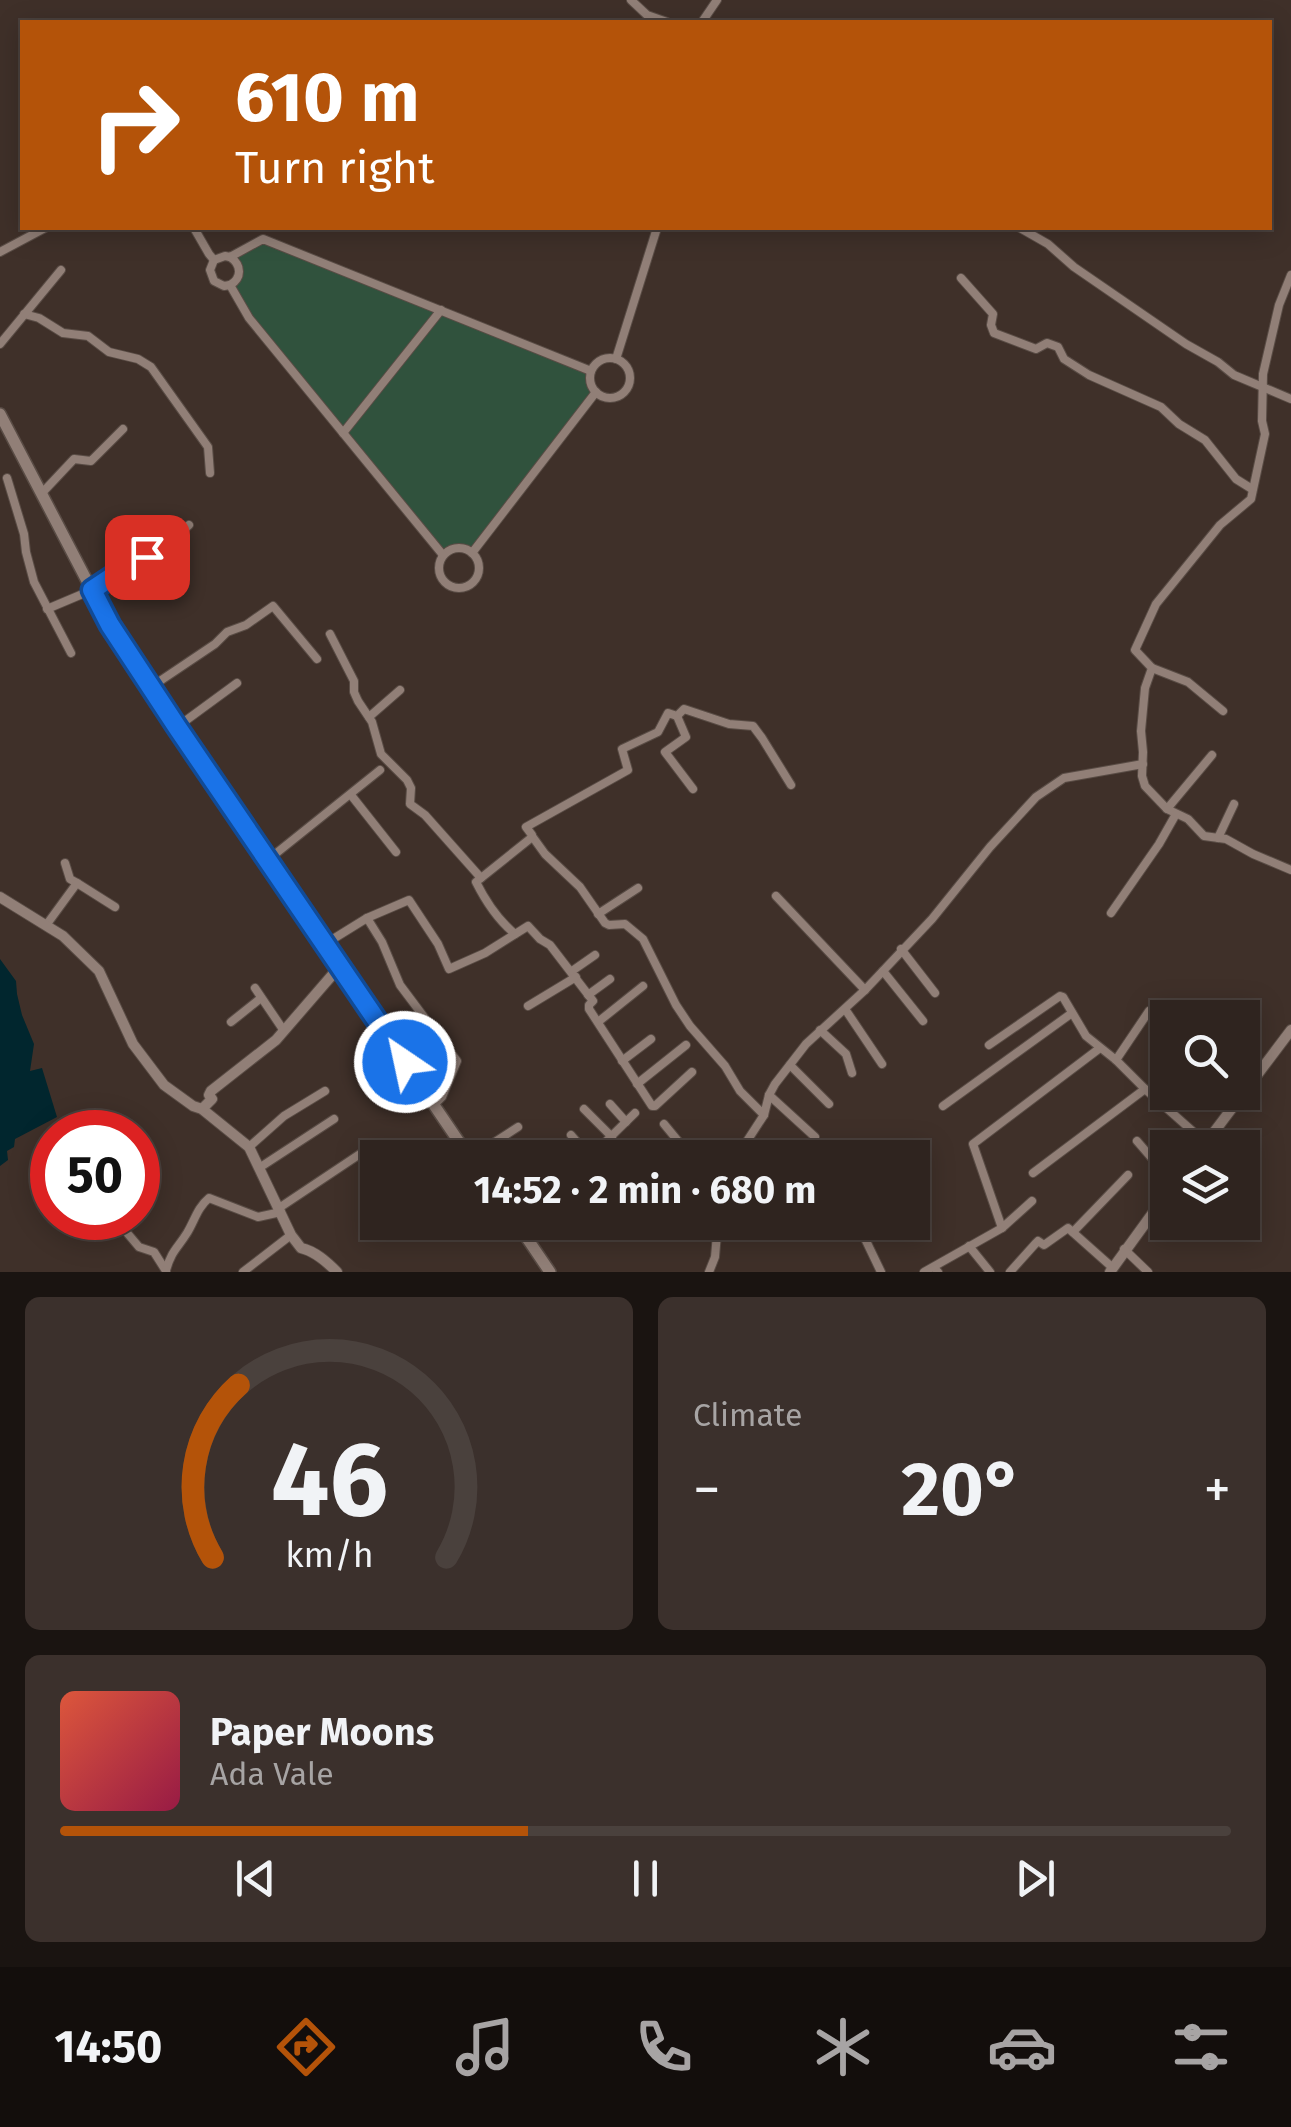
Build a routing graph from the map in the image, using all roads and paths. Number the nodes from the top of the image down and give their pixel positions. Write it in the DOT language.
graph roads {
  1 [pos="631,0"];
  2 [pos="661,20"];
  3 [pos="41,230"];
  4 [pos="195,230"];
  5 [pos="657,230"];
  6 [pos="1024,230"];
  7 [pos="0,252"];
  8 [pos="230,257"];
  9 [pos="214,260"];
  10 [pos="61,270"];
  11 [pos="1291,275"];
  12 [pos="961,278"];
  13 [pos="230,285"];
  14 [pos="442,310"];
  15 [pos="24,314"];
  16 [pos="0,344"];
  17 [pos="616,359"];
  18 [pos="591,372"];
  19 [pos="1262,387"];
  20 [pos="596,392"];
  21 [pos="1291,399"];
  22 [pos="0,414"];
  23 [pos="123,429"];
  24 [pos="343,433"];
  25 [pos="210,472"];
  26 [pos="7,478"];
  27 [pos="1252,489"];
  28 [pos="42,493"];
  29 [pos="189,525"];
  30 [pos="472,553"];
  31 [pos="443,555"];
  32 [pos="150,560"];
  33 [pos="165,580"];
  34 [pos="92,590"];
  35 [pos="47,609"];
  36 [pos="330,634"];
  37 [pos="71,654"];
  38 [pos="316,659"];
  39 [pos="1152,668"];
  40 [pos="238,682"];
  41 [pos="151,687"];
  42 [pos="400,690"];
  43 [pos="1223,711"];
  44 [pos="677,716"];
  45 [pos="369,717"];
  46 [pos="177,727"];
  47 [pos="1212,755"];
  48 [pos="1142,764"];
  49 [pos="380,770"];
  50 [pos="792,785"];
  51 [pos="693,789"];
  52 [pos="351,794"];
  53 [pos="1234,804"];
  54 [pos="1171,811"];
  55 [pos="532,836"];
  56 [pos="1218,838"];
  57 [pos="396,852"];
  58 [pos="269,860"];
  59 [pos="65,863"];
  60 [pos="1291,870"];
  61 [pos="480,878"];
  62 [pos="78,883"];
  63 [pos="638,888"];
  64 [pos="776,896"];
  65 [pos="0,897"];
  66 [pos="116,906"];
  67 [pos="1111,913"];
  68 [pos="598,914"];
  69 [pos="367,918"];
  70 [pos="47,924"];
  71 [pos="515,934"];
  72 [pos="326,944"];
  73 [pos="902,949"];
  74 [pos="594,954"];
  75 [pos="340,966"];
  76 [pos="883,971"];
  77 [pos="574,974"];
  78 [pos="610,979"];
  79 [pos="644,986"];
  80 [pos="255,988"];
  81 [pos="865,990"];
  82 [pos="934,992"];
  83 [pos="588,995"];
  84 [pos="262,998"];
  85 [pos="528,1006"];
  86 [pos="844,1010"];
  87 [pos="1150,1012"];
  88 [pos="1072,1013"];
  89 [pos="923,1020"];
  90 [pos="231,1022"];
  91 [pos="598,1022"];
  92 [pos="820,1030"];
  93 [pos="1291,1030"];
  94 [pos="284,1031"];
  95 [pos="651,1040"];
  96 [pos="686,1045"];
  97 [pos="990,1045"];
  98 [pos="1100,1048"];
  99 [pos="622,1060"];
  100 [pos="1116,1060"];
  101 [pos="882,1064"];
  102 [pos="790,1065"];
  103 [pos="692,1072"];
  104 [pos="852,1073"];
  105 [pos="637,1084"];
  106 [pos="1145,1089"];
  107 [pos="325,1091"];
  108 [pos="769,1095"];
  109 [pos="610,1104"];
  110 [pos="829,1104"];
  111 [pos="434,1105"];
  112 [pos="943,1106"];
  113 [pos="202,1109"];
  114 [pos="584,1110"];
  115 [pos="634,1113"];
  116 [pos="764,1116"];
  117 [pos="334,1119"];
  118 [pos="626,1122"];
  119 [pos="664,1124"];
  120 [pos="518,1127"];
  121 [pos="1188,1130"];
  122 [pos="1215,1130"];
  123 [pos="571,1135"];
  124 [pos="815,1136"];
  125 [pos="612,1137"];
  126 [pos="459,1140"];
  127 [pos="498,1140"];
  128 [pos="576,1140"];
  129 [pos="609,1140"];
  130 [pos="677,1140"];
  131 [pos="748,1140"];
  132 [pos="1137,1142"];
  133 [pos="249,1147"];
  134 [pos="360,1154"];
  135 [pos="1150,1156"];
  136 [pos="260,1168"];
  137 [pos="1033,1173"];
  138 [pos="1128,1175"];
  139 [pos="1032,1202"];
  140 [pos="280,1210"];
  141 [pos="1150,1215"];
  142 [pos="1002,1228"];
  143 [pos="1073,1232"];
  144 [pos="291,1235"];
  145 [pos="133,1240"];
  146 [pos="528,1240"];
  147 [pos="716,1240"];
  148 [pos="866,1240"];
  149 [pos="969,1246"];
  150 [pos="1124,1249"];
  151 [pos="1112,1270"];
  152 [pos="166,1271"];
  153 [pos="243,1272"];
  154 [pos="336,1272"];
  155 [pos="550,1272"];
  156 [pos="709,1272"];
  157 [pos="882,1272"];
  158 [pos="924,1272"];
  159 [pos="990,1272"];
  160 [pos="1010,1272"];
  161 [pos="1148,1272"];
  1 -- 2 [label="street"];
  3 -- 7 [label="street"];
  4 -- 9 [label="street"];
  5 -- 17 [label="street"];
  6 -- 19 [label="street"];
  8 -- 9 [label="street"];
  8 -- 13 [label="street"];
  8 -- 14 [label="street"];
  9 -- 13 [label="street"];
  10 -- 15 [label="street"];
  11 -- 19 [label="street"];
  12 -- 27 [label="street"];
  13 -- 24 [label="street"];
  14 -- 18 [label="street"];
  14 -- 24 [label="street"];
  15 -- 16 [label="street"];
  15 -- 25 [label="street"];
  17 -- 18 [label="street"];
  17 -- 20 [label="street"];
  18 -- 20 [label="street"];
  19 -- 21 [label="street"];
  19 -- 27 [label="street"];
  20 -- 30 [label="street"];
  22 -- 28 [label="main road"];
  23 -- 28 [label="street"];
  24 -- 31 [label="street"];
  26 -- 35 [label="street"];
  27 -- 39 [label="street"];
  28 -- 34 [label="main road"];
  29 -- 32 [label="street"];
  30 -- 31 [label="street"];
  30 -- 31 [label="street"];
  32 -- 33 [label="street"];
  32 -- 34 [label="street"];
  34 -- 35 [label="street"];
  34 -- 41 [label="main road"];
  35 -- 37 [label="street"];
  36 -- 45 [label="street"];
  38 -- 41 [label="street"];
  39 -- 43 [label="street"];
  39 -- 48 [label="street"];
  40 -- 46 [label="street"];
  41 -- 46 [label="main road"];
  42 -- 45 [label="street"];
  44 -- 50 [label="street"];
  44 -- 51 [label="street"];
  44 -- 55 [label="street"];
  45 -- 61 [label="street"];
  46 -- 58 [label="main road"];
  47 -- 54 [label="street"];
  48 -- 54 [label="street"];
  48 -- 73 [label="street"];
  49 -- 52 [label="street"];
  52 -- 57 [label="street"];
  52 -- 58 [label="street"];
  53 -- 56 [label="street"];
  54 -- 56 [label="street"];
  54 -- 67 [label="street"];
  55 -- 61 [label="street"];
  55 -- 68 [label="street"];
  56 -- 60 [label="street"];
  58 -- 72 [label="main road"];
  59 -- 62 [label="street"];
  61 -- 71 [label="street"];
  62 -- 66 [label="street"];
  62 -- 70 [label="street"];
  63 -- 68 [label="street"];
  64 -- 81 [label="street"];
  65 -- 70 [label="street"];
  68 -- 116 [label="street"];
  69 -- 71 [label="street"];
  69 -- 72 [label="street"];
  69 -- 111 [label="street"];
  70 -- 113 [label="street"];
  71 -- 77 [label="street"];
  72 -- 75 [label="main road"];
  73 -- 76 [label="street"];
  73 -- 82 [label="street"];
  74 -- 77 [label="street"];
  75 -- 94 [label="street"];
  75 -- 111 [label="main road"];
  76 -- 81 [label="street"];
  76 -- 89 [label="street"];
  77 -- 83 [label="street"];
  77 -- 85 [label="street"];
  78 -- 83 [label="street"];
  79 -- 91 [label="street"];
  80 -- 84 [label="street"];
  81 -- 86 [label="street"];
  83 -- 91 [label="street"];
  84 -- 90 [label="street"];
  84 -- 94 [label="street"];
  86 -- 92 [label="street"];
  86 -- 101 [label="street"];
  87 -- 100 [label="street"];
  88 -- 97 [label="street"];
  88 -- 98 [label="street"];
  88 -- 112 [label="street"];
  91 -- 99 [label="street"];
  92 -- 102 [label="street"];
  92 -- 104 [label="street"];
  93 -- 122 [label="street"];
  94 -- 113 [label="street"];
  95 -- 99 [label="street"];
  96 -- 105 [label="street"];
  98 -- 100 [label="street"];
  98 -- 142 [label="street"];
  99 -- 105 [label="street"];
  100 -- 106 [label="street"];
  102 -- 108 [label="street"];
  102 -- 110 [label="street"];
  103 -- 105 [label="street"];
  106 -- 121 [label="street"];
  106 -- 137 [label="street"];
  107 -- 133 [label="street"];
  108 -- 116 [label="street"];
  108 -- 124 [label="street"];
  109 -- 118 [label="street"];
  111 -- 126 [label="main road"];
  113 -- 133 [label="street"];
  114 -- 125 [label="street"];
  115 -- 118 [label="street"];
  116 -- 131 [label="street"];
  117 -- 136 [label="street"];
  118 -- 125 [label="street"];
  119 -- 130 [label="street"];
  120 -- 127 [label="street"];
  123 -- 128 [label="street"];
  125 -- 129 [label="street"];
  132 -- 135 [label="street"];
  133 -- 136 [label="street"];
  134 -- 140 [label="street"];
  136 -- 140 [label="street"];
  138 -- 143 [label="street"];
  139 -- 142 [label="street"];
  140 -- 144 [label="street"];
  140 -- 152 [label="street"];
  141 -- 150 [label="street"];
  142 -- 149 [label="street"];
  143 -- 151 [label="street"];
  143 -- 160 [label="street"];
  144 -- 153 [label="street"];
  144 -- 154 [label="street"];
  145 -- 152 [label="street"];
  146 -- 155 [label="main road"];
  147 -- 156 [label="street"];
  148 -- 157 [label="street"];
  149 -- 158 [label="street"];
  149 -- 159 [label="street"];
  150 -- 151 [label="street"];
  150 -- 161 [label="street"];
}
